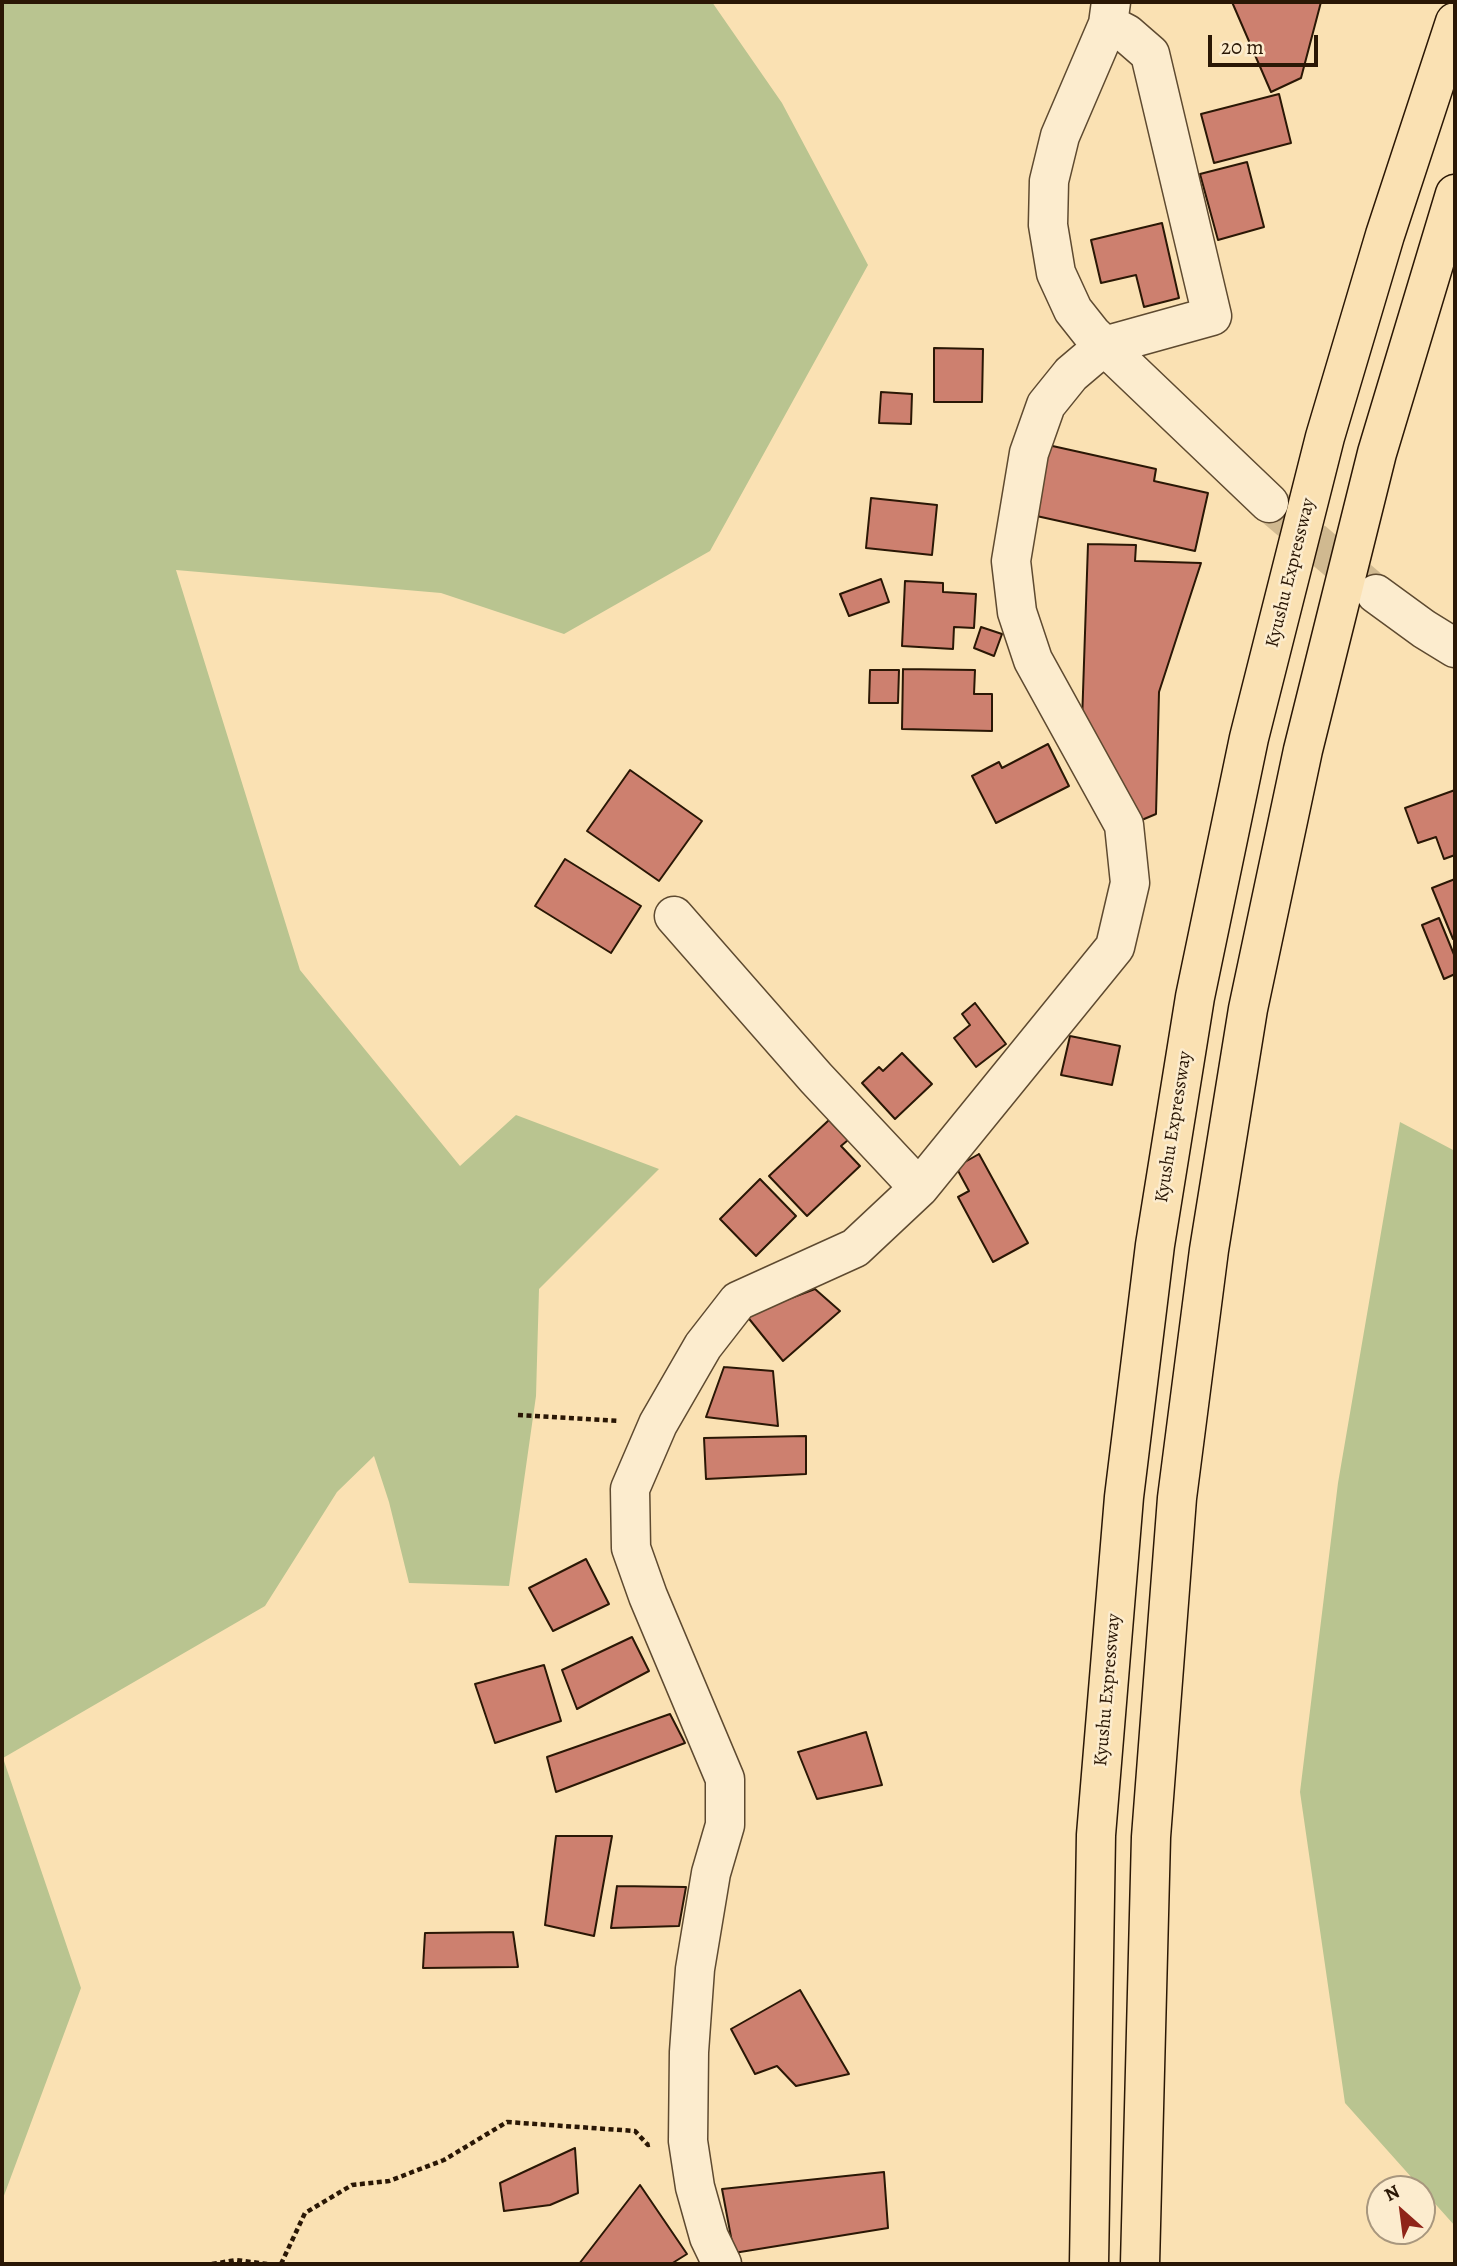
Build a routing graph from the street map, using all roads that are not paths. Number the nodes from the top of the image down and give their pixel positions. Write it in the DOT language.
graph roads {
  1 [pos="1110,13"];
  2 [pos="1455,22"];
  3 [pos="1455,194"];
  4 [pos="1104,346"];
  5 [pos="1269,503"];
  6 [pos="1376,594"];
  7 [pos="1455,648"];
  8 [pos="674,916"];
  9 [pos="919,1188"];
  10 [pos="722,2264"];
  11 [pos="1089,2264"];
  12 [pos="1140,2264"];
  1 -- 4 [label="street"];
  1 -- 4 [label="street"];
  2 -- 11 [label="highway, Kyushu Expressway"];
  3 -- 12 [label="highway"];
  4 -- 5 [label="street"];
  4 -- 9 [label="street"];
  6 -- 7 [label="street"];
  8 -- 9 [label="street"];
  9 -- 10 [label="street"];
}
